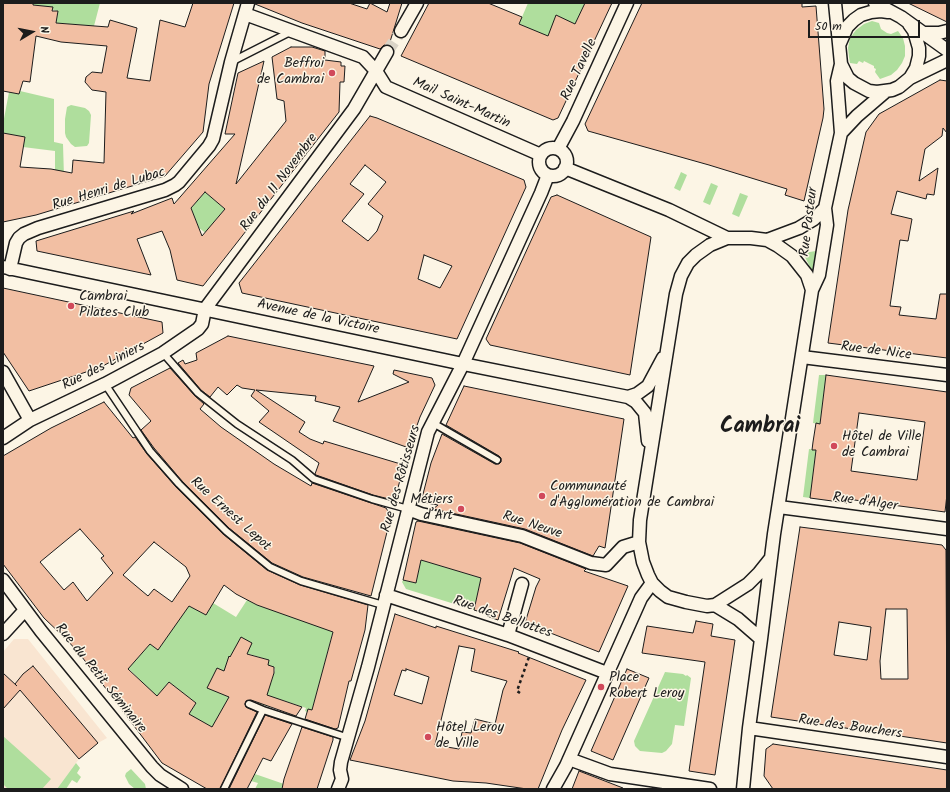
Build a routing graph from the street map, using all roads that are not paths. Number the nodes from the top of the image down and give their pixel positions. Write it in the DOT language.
graph roads {
  1 [pos="417,3"];
  2 [pos="627,3"];
  3 [pos="835,3"];
  4 [pos="875,3"];
  5 [pos="247,8"];
  6 [pos="892,13"];
  7 [pos="909,24"];
  8 [pos="401,30"];
  9 [pos="292,31"];
  10 [pos="947,31"];
  11 [pos="922,33"];
  12 [pos="840,43"];
  13 [pos="947,50"];
  14 [pos="387,52"];
  15 [pos="947,60"];
  16 [pos="231,62"];
  17 [pos="841,64"];
  18 [pos="376,71"];
  19 [pos="910,78"];
  20 [pos="885,92"];
  21 [pos="841,133"];
  22 [pos="558,149"];
  23 [pos="541,155"];
  24 [pos="565,168"];
  25 [pos="548,174"];
  26 [pos="825,208"];
  27 [pos="727,238"];
  28 [pos="767,240"];
  29 [pos="6,268"];
  30 [pos="812,290"];
  31 [pos="205,309"];
  32 [pos="668,345"];
  33 [pos="163,353"];
  34 [pos="802,357"];
  35 [pos="463,364"];
  36 [pos="3,372"];
  37 [pos="947,375"];
  38 [pos="105,384"];
  39 [pos="628,397"];
  40 [pos="30,420"];
  41 [pos="433,423"];
  42 [pos="3,438"];
  43 [pos="497,460"];
  44 [pos="650,462"];
  45 [pos="779,507"];
  46 [pos="408,509"];
  47 [pos="947,530"];
  48 [pos="639,542"];
  49 [pos="771,558"];
  50 [pos="3,580"];
  51 [pos="652,583"];
  52 [pos="522,584"];
  53 [pos="385,600"];
  54 [pos="715,605"];
  55 [pos="25,610"];
  56 [pos="3,634"];
  57 [pos="508,635"];
  58 [pos="761,639"];
  59 [pos="607,673"];
  60 [pos="249,704"];
  61 [pos="263,710"];
  62 [pos="749,728"];
  63 [pos="349,738"];
  64 [pos="947,757"];
  65 [pos="569,758"];
  66 [pos="640,784"];
  67 [pos="167,786"];
  68 [pos="182,789"];
  69 [pos="224,789"];
  70 [pos="338,789"];
  71 [pos="553,789"];
  72 [pos="710,789"];
  73 [pos="743,789"];
  1 -- 8 [label="street"];
  2 -- 22 [label="street, Rue Tavelle"];
  3 -- 12 [label="street"];
  4 -- 6 [label="street"];
  5 -- 9 [label="street, Mail Saint-Martin"];
  5 -- 16 [label="street, Rue Henri de Lubac"];
  6 -- 7 [label="street"];
  6 -- 12 [label="street"];
  7 -- 11 [label="street"];
  7 -- 19 [label="street"];
  9 -- 16 [label="lane"];
  9 -- 18 [label="street, Mail Saint-Martin"];
  10 -- 11 [label="street"];
  11 -- 13 [label="street"];
  12 -- 17 [label="street"];
  14 -- 18 [label="street, Rue du 11 Novembre"];
  15 -- 19 [label="street"];
  16 -- 29 [label="street, Rue Henri de Lubac"];
  17 -- 20 [label="street"];
  17 -- 21 [label="street"];
  18 -- 23 [label="street, Mail Saint-Martin"];
  18 -- 31 [label="street, Rue du 11 Novembre"];
  19 -- 20 [label="street"];
  20 -- 21 [label="street"];
  21 -- 26 [label="street, Rue Pasteur"];
  22 -- 23 [label="street"];
  22 -- 24 [label="street"];
  23 -- 25 [label="street"];
  24 -- 25 [label="street"];
  24 -- 27 [label="street"];
  25 -- 35 [label="street, Rue des Rôtisseurs"];
  26 -- 28 [label="street"];
  26 -- 30 [label="street, Rue Pasteur"];
  27 -- 28 [label="street"];
  27 -- 32 [label="street"];
  28 -- 30 [label="street"];
  29 -- 31 [label="street, Avenue de la Victoire"];
  30 -- 34 [label="street, Rue Pasteur"];
  31 -- 33 [label="street, Rue des Liniers"];
  31 -- 35 [label="street, Avenue de la Victoire"];
  32 -- 39 [label="street"];
  32 -- 44 [label="street"];
  33 -- 38 [label="street, Rue des Liniers"];
  33 -- 46 [label="lane"];
  34 -- 37 [label="street, Rue de Nice"];
  34 -- 45 [label="street, Rue Pasteur"];
  35 -- 39 [label="street, Avenue de la Victoire"];
  35 -- 41 [label="street, Rue des Rôtisseurs"];
  36 -- 40 [label="street"];
  38 -- 40 [label="street, Rue des Liniers"];
  38 -- 53 [label="lane, Rue Ernest Lepot"];
  39 -- 44 [label="street"];
  40 -- 42 [label="street, Rue des Liniers"];
  41 -- 43 [label="lane"];
  41 -- 46 [label="street, Rue des Rôtisseurs"];
  44 -- 48 [label="street"];
  45 -- 47 [label="street, Rue d'Alger"];
  45 -- 49 [label="street, Rue Pasteur"];
  46 -- 48 [label="street, Rue Neuve"];
  46 -- 53 [label="street, Rue des Rôtisseurs"];
  48 -- 51 [label="street"];
  49 -- 54 [label="street"];
  49 -- 58 [label="street, Rue Pasteur"];
  50 -- 55 [label="street, Rue du Petit Séminaire"];
  51 -- 54 [label="street"];
  51 -- 59 [label="street"];
  52 -- 57 [label="street"];
  53 -- 57 [label="street, Rue des Bellottes"];
  53 -- 63 [label="street, Rue des Rôtisseurs"];
  54 -- 58 [label="street"];
  55 -- 56 [label="street"];
  55 -- 67 [label="street, Rue du Petit Séminaire"];
  57 -- 59 [label="street, Rue des Bellottes"];
  58 -- 62 [label="street, Rue Pasteur"];
  59 -- 65 [label="street"];
  60 -- 61 [label="lane"];
  61 -- 63 [label="lane"];
  61 -- 69 [label="lane"];
  62 -- 64 [label="street, Rue des Bouchers"];
  62 -- 73 [label="street, Rue Pasteur"];
  63 -- 70 [label="street"];
  65 -- 66 [label="street"];
  65 -- 71 [label="street"];
  66 -- 72 [label="street"];
  67 -- 68 [label="street, Rue du Petit Séminaire"];
}
